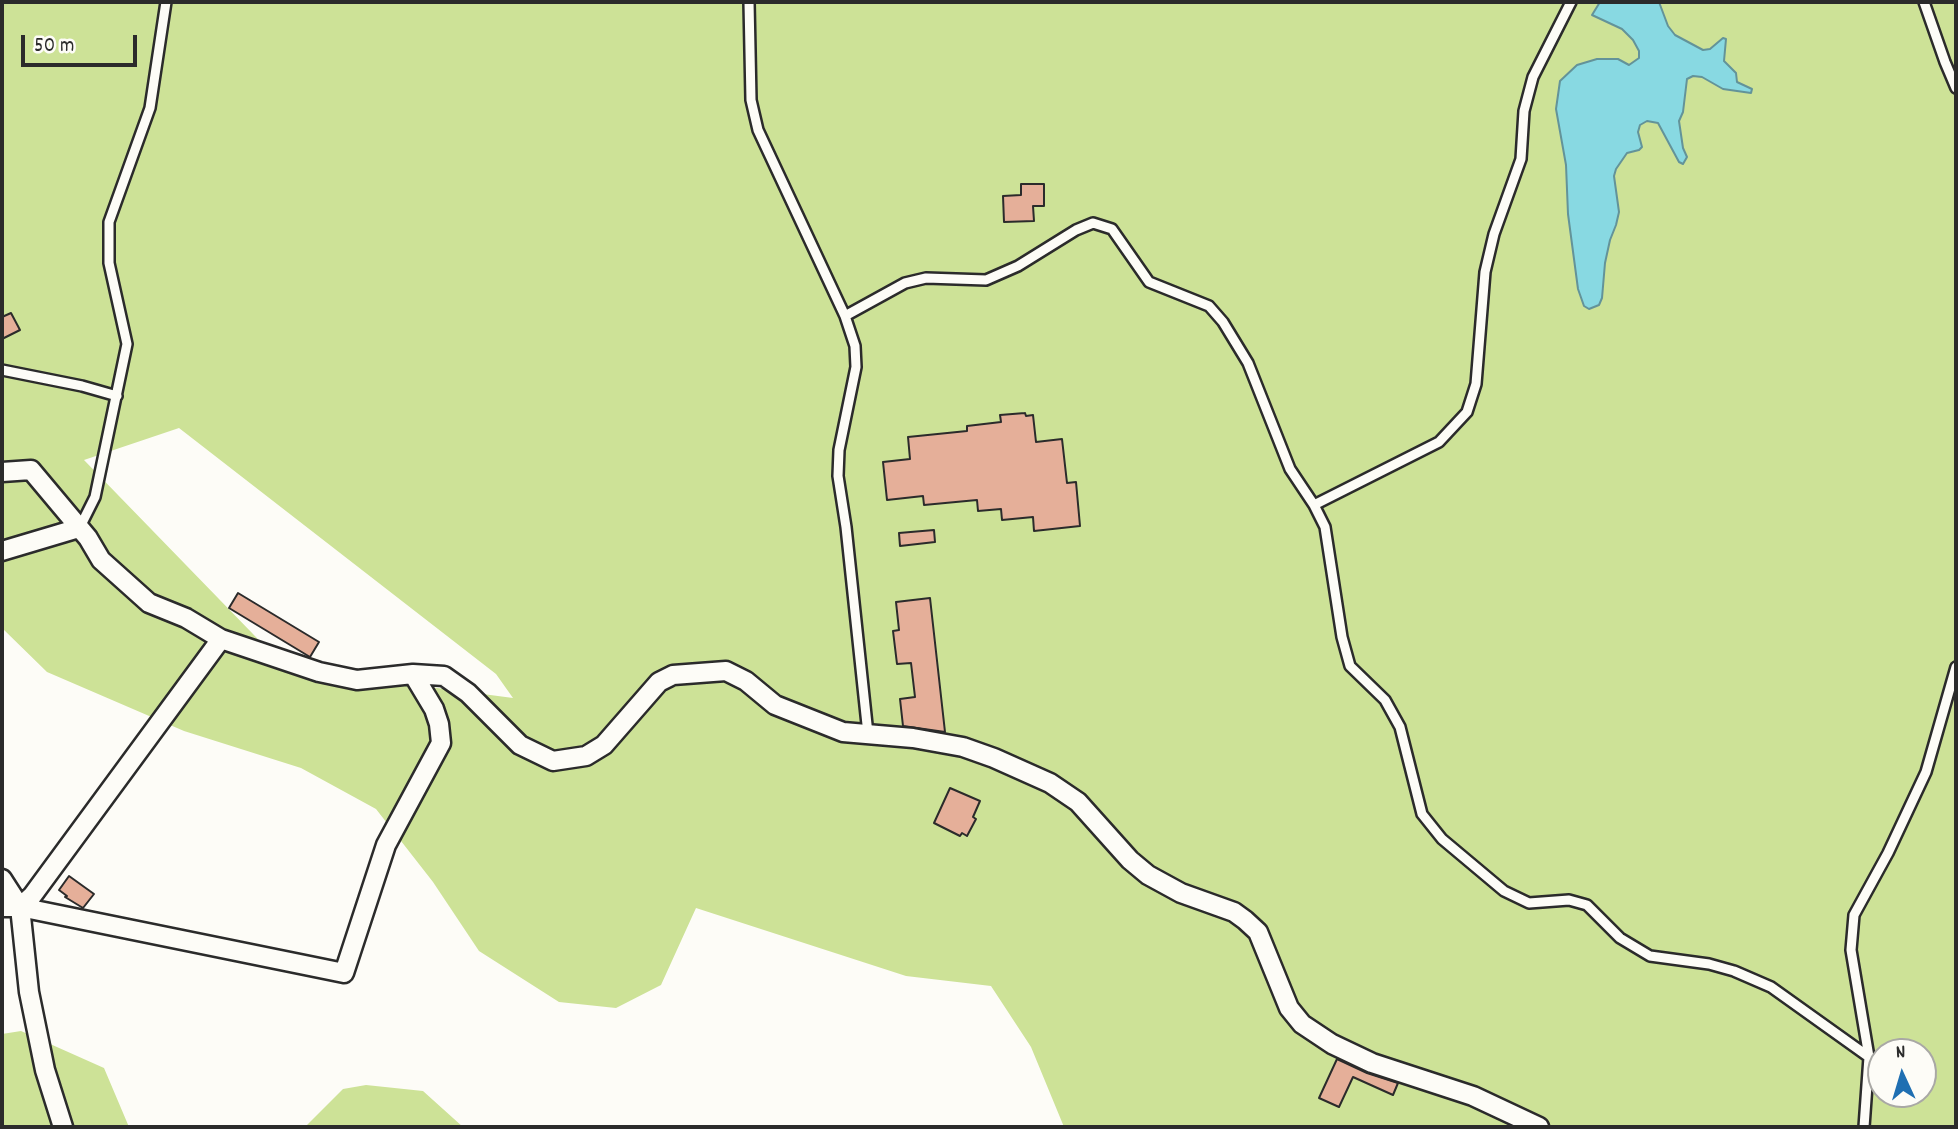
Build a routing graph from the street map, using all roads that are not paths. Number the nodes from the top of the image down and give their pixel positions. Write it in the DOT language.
graph roads {
  1 [pos="166,2"];
  2 [pos="749,2"];
  3 [pos="1571,2"];
  4 [pos="1924,2"];
  5 [pos="1956,88"];
  6 [pos="845,316"];
  7 [pos="2,370"];
  8 [pos="117,396"];
  9 [pos="2,472"];
  10 [pos="1314,505"];
  11 [pos="79,528"];
  12 [pos="2,551"];
  13 [pos="221,639"];
  14 [pos="1956,667"];
  15 [pos="413,674"];
  16 [pos="868,736"];
  17 [pos="2,879"];
  18 [pos="11,907"];
  19 [pos="1867,1045"];
  20 [pos="1867,1056"];
  21 [pos="1867,1085"];
  22 [pos="63,1127"];
  23 [pos="1539,1127"];
  24 [pos="1864,1127"];
  1 -- 8 [label="lane"];
  2 -- 6 [label="lane"];
  3 -- 10 [label="lane"];
  4 -- 5 [label="lane"];
  6 -- 10 [label="lane"];
  6 -- 16 [label="lane"];
  7 -- 8 [label="lane"];
  8 -- 11 [label="lane"];
  9 -- 11 [label="street"];
  10 -- 20 [label="lane"];
  11 -- 12 [label="street"];
  11 -- 13 [label="street"];
  13 -- 15 [label="street"];
  13 -- 18 [label="street"];
  14 -- 19 [label="lane"];
  15 -- 16 [label="street"];
  15 -- 18 [label="street"];
  16 -- 23 [label="street"];
  17 -- 18 [label="street"];
  18 -- 22 [label="street"];
  21 -- 24 [label="lane"];
}
